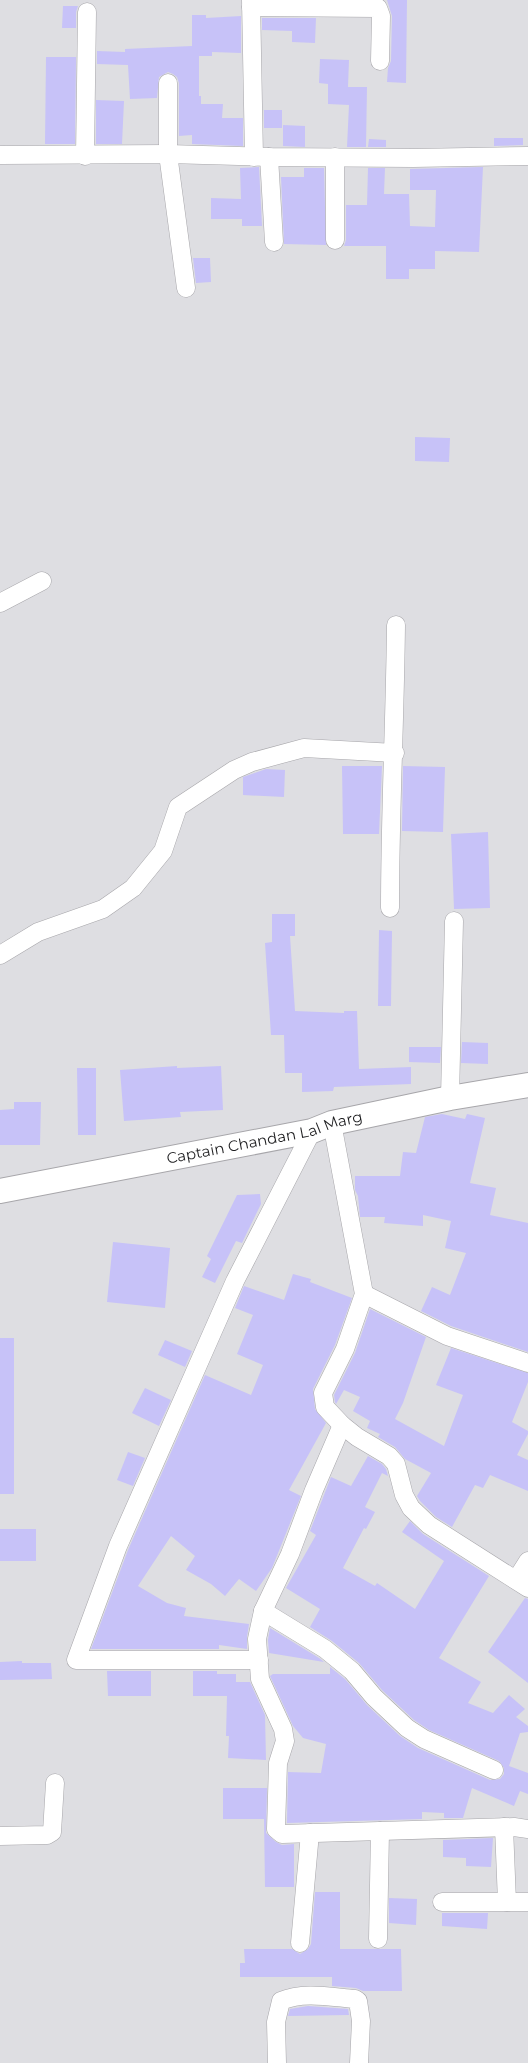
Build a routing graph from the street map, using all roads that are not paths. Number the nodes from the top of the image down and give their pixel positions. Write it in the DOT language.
graph roads {
  1 [pos="251,4"];
  2 [pos="87,12"];
  3 [pos="380,61"];
  4 [pos="168,84"];
  5 [pos="168,154"];
  6 [pos="0,155"];
  7 [pos="85,156"];
  8 [pos="528,156"];
  9 [pos="261,157"];
  10 [pos="335,158"];
  11 [pos="335,240"];
  12 [pos="274,242"];
  13 [pos="186,288"];
  14 [pos="42,581"];
  15 [pos="0,604"];
  16 [pos="396,625"];
  17 [pos="395,753"];
  18 [pos="390,908"];
  19 [pos="454,922"];
  20 [pos="0,955"];
  21 [pos="528,1085"];
  22 [pos="450,1098"];
  23 [pos="322,1127"];
  24 [pos="0,1191"];
  25 [pos="364,1294"];
  26 [pos="528,1363"];
  27 [pos="342,1425"];
  28 [pos="528,1561"];
  29 [pos="522,1584"];
  30 [pos="263,1611"];
  31 [pos="259,1660"];
  32 [pos="494,1770"];
  33 [pos="55,1782"];
  34 [pos="504,1827"];
  35 [pos="528,1829"];
  36 [pos="380,1831"];
  37 [pos="310,1833"];
  38 [pos="0,1836"];
  39 [pos="442,1902"];
  40 [pos="507,1902"];
  41 [pos="528,1902"];
  42 [pos="378,1939"];
  43 [pos="300,1943"];
  44 [pos="276,2063"];
  45 [pos="359,2063"];
  1 -- 3 [label="street"];
  1 -- 9 [label="street"];
  2 -- 7 [label="street"];
  4 -- 5 [label="street"];
  5 -- 7 [label="street"];
  5 -- 9 [label="street"];
  5 -- 13 [label="street"];
  6 -- 7 [label="street"];
  8 -- 10 [label="street"];
  9 -- 10 [label="street"];
  9 -- 12 [label="street"];
  10 -- 11 [label="street"];
  14 -- 15 [label="street"];
  16 -- 17 [label="street"];
  17 -- 18 [label="street"];
  17 -- 20 [label="street"];
  19 -- 22 [label="street"];
  21 -- 22 [label="street, Captain Chandan Lal Marg"];
  22 -- 23 [label="street, Captain Chandan Lal Marg"];
  23 -- 24 [label="street, Captain Chandan Lal Marg"];
  23 -- 25 [label="street"];
  23 -- 31 [label="street"];
  25 -- 26 [label="street"];
  25 -- 27 [label="street"];
  27 -- 29 [label="street"];
  27 -- 30 [label="street"];
  28 -- 29 [label="street"];
  30 -- 31 [label="street"];
  30 -- 32 [label="street"];
  31 -- 37 [label="street"];
  33 -- 38 [label="street"];
  34 -- 35 [label="street"];
  34 -- 36 [label="street"];
  34 -- 40 [label="street"];
  36 -- 37 [label="street"];
  36 -- 42 [label="street"];
  37 -- 43 [label="street"];
  39 -- 40 [label="street"];
  40 -- 41 [label="street"];
  44 -- 45 [label="street"];
}
